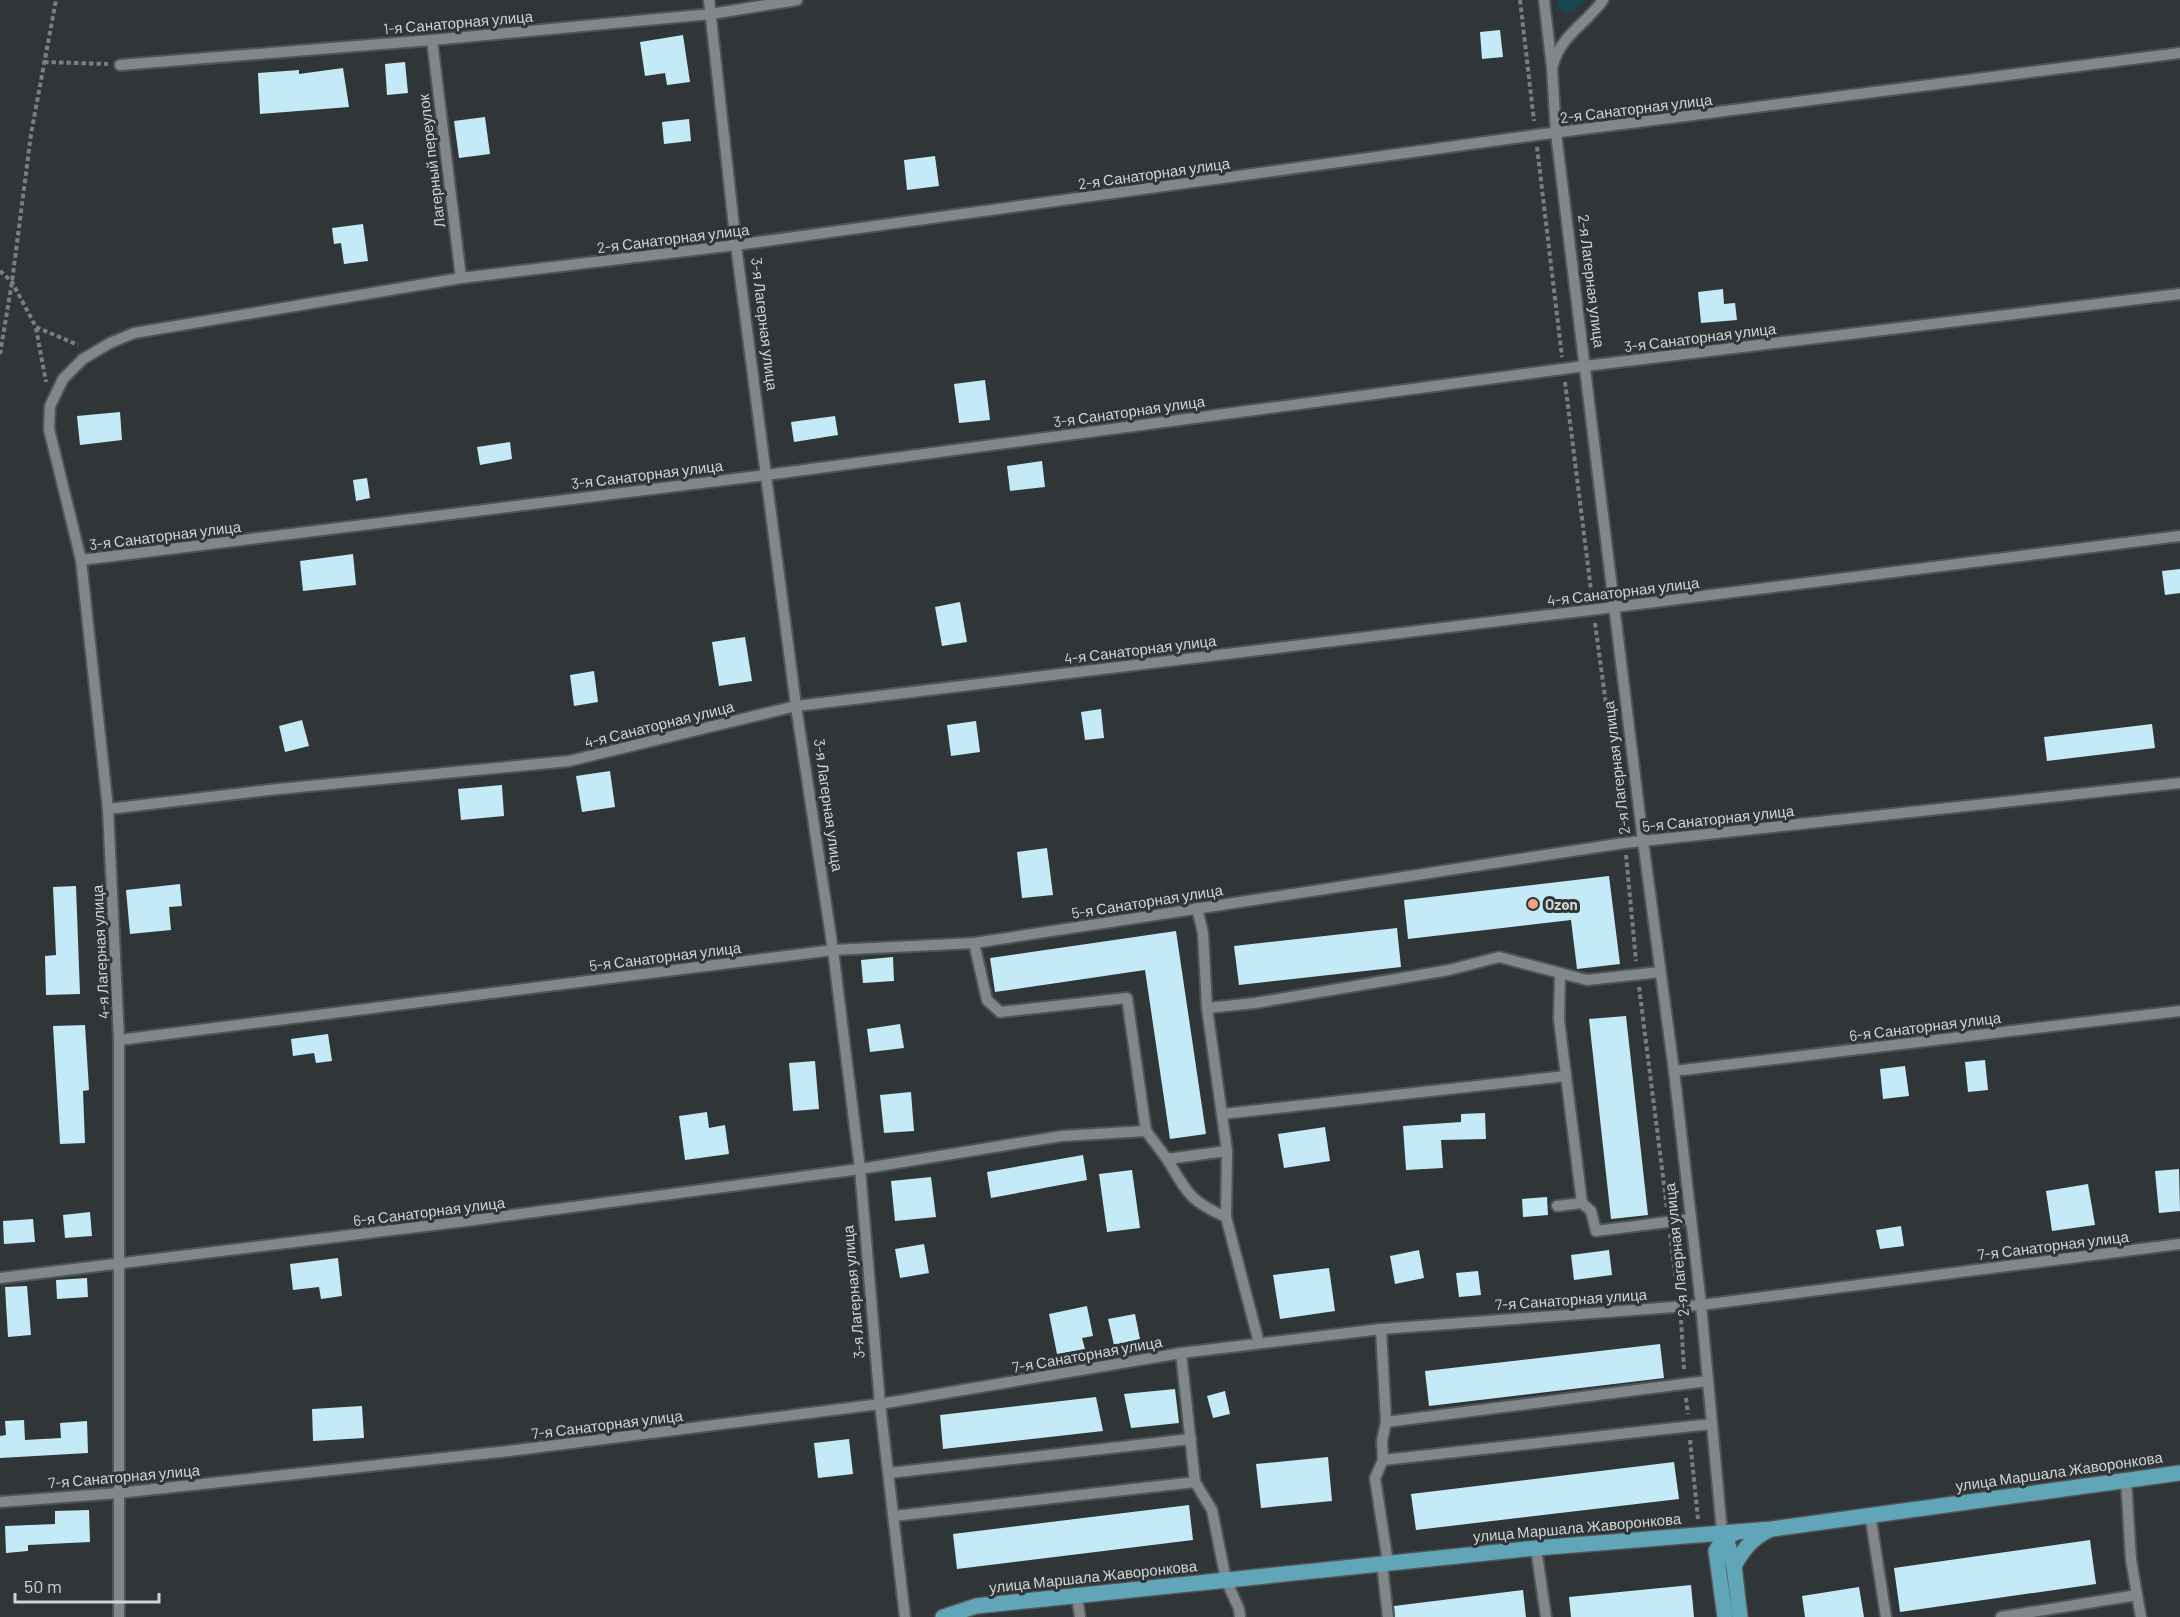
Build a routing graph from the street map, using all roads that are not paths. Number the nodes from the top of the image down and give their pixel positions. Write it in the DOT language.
graph roads {
  1 [pos="709,0"];
  2 [pos="797,0"];
  3 [pos="1544,0"];
  4 [pos="1603,0"];
  5 [pos="711,14"];
  6 [pos="432,40"];
  7 [pos="2180,53"];
  8 [pos="120,65"];
  9 [pos="1552,68"];
  10 [pos="1556,133"];
  11 [pos="736,245"];
  12 [pos="461,278"];
  13 [pos="2180,294"];
  14 [pos="134,333"];
  15 [pos="1585,366"];
  16 [pos="766,474"];
  17 [pos="2180,536"];
  18 [pos="81,560"];
  19 [pos="1615,607"];
  20 [pos="796,706"];
  21 [pos="2180,783"];
  22 [pos="108,809"];
  23 [pos="1643,841"];
  24 [pos="1197,909"];
  25 [pos="974,943"];
  26 [pos="833,950"];
  27 [pos="1660,972"];
  28 [pos="1560,973"];
  29 [pos="1207,1008"];
  30 [pos="2180,1011"];
  31 [pos="119,1040"];
  32 [pos="1674,1071"];
  33 [pos="1566,1076"];
  34 [pos="1222,1114"];
  35 [pos="1146,1131"];
  36 [pos="1227,1151"];
  37 [pos="1167,1159"];
  38 [pos="860,1169"];
  39 [pos="1582,1203"];
  40 [pos="1557,1206"];
  41 [pos="1226,1217"];
  42 [pos="1691,1219"];
  43 [pos="2180,1244"];
  44 [pos="118,1265"];
  45 [pos="0,1278"];
  46 [pos="1701,1305"];
  47 [pos="1381,1329"];
  48 [pos="1259,1343"];
  49 [pos="1181,1353"];
  50 [pos="1707,1381"];
  51 [pos="880,1404"];
  52 [pos="1386,1422"];
  53 [pos="1711,1424"];
  54 [pos="1191,1439"];
  55 [pos="1383,1460"];
  56 [pos="889,1473"];
  57 [pos="2180,1473"];
  58 [pos="2126,1480"];
  59 [pos="1195,1482"];
  60 [pos="118,1493"];
  61 [pos="0,1502"];
  62 [pos="1870,1514"];
  63 [pos="894,1516"];
  64 [pos="1772,1529"];
  65 [pos="1729,1534"];
  66 [pos="1536,1548"];
  67 [pos="1385,1564"];
  68 [pos="1734,1566"];
  69 [pos="1226,1580"];
  70 [pos="2137,1595"];
  71 [pos="1077,1596"];
  72 [pos="943,1616"];
  73 [pos="119,1617"];
  74 [pos="906,1617"];
  75 [pos="1080,1617"];
  76 [pos="1240,1617"];
  77 [pos="1388,1617"];
  78 [pos="1546,1617"];
  79 [pos="1725,1617"];
  80 [pos="1740,1617"];
  81 [pos="1886,1617"];
  82 [pos="2001,1617"];
  83 [pos="2141,1617"];
  1 -- 5 [label="street, 3-я Лагерная улица"];
  2 -- 5 [label="street, 1-я Санаторная улица"];
  3 -- 9 [label="street, 2-я Лагерная улица"];
  4 -- 9 [label="street"];
  5 -- 6 [label="street, 1-я Санаторная улица"];
  5 -- 11 [label="street, 3-я Лагерная улица"];
  6 -- 8 [label="street, 1-я Санаторная улица"];
  6 -- 12 [label="street, Лагерный переулок"];
  7 -- 10 [label="street, 2-я Санаторная улица"];
  9 -- 10 [label="street, 2-я Лагерная улица"];
  10 -- 11 [label="street, 2-я Санаторная улица"];
  10 -- 15 [label="street, 2-я Лагерная улица"];
  11 -- 12 [label="street, 2-я Санаторная улица"];
  11 -- 16 [label="street, 3-я Лагерная улица"];
  12 -- 14 [label="street, 2-я Санаторная улица"];
  13 -- 15 [label="street, 3-я Санаторная улица"];
  14 -- 18 [label="street, 4-я Лагерная улица"];
  15 -- 16 [label="street, 3-я Санаторная улица"];
  15 -- 19 [label="street, 2-я Лагерная улица"];
  16 -- 18 [label="street, 3-я Санаторная улица"];
  16 -- 20 [label="street, 3-я Лагерная улица"];
  17 -- 19 [label="street, 4-я Санаторная улица"];
  18 -- 22 [label="street, 4-я Лагерная улица"];
  19 -- 20 [label="street, 4-я Санаторная улица"];
  19 -- 23 [label="street, 2-я Лагерная улица"];
  20 -- 22 [label="street, 4-я Санаторная улица"];
  20 -- 26 [label="street, 3-я Лагерная улица"];
  21 -- 23 [label="street, 5-я Санаторная улица"];
  22 -- 31 [label="street, 4-я Лагерная улица"];
  23 -- 24 [label="street, 5-я Санаторная улица"];
  23 -- 27 [label="street, 2-я Лагерная улица"];
  24 -- 25 [label="street, 5-я Санаторная улица"];
  24 -- 29 [label="street"];
  25 -- 26 [label="street, 5-я Санаторная улица"];
  25 -- 35 [label="street"];
  26 -- 31 [label="street, 5-я Санаторная улица"];
  26 -- 38 [label="street, 3-я Лагерная улица"];
  27 -- 28 [label="street"];
  27 -- 32 [label="street, 2-я Лагерная улица"];
  28 -- 29 [label="street"];
  28 -- 33 [label="street"];
  29 -- 34 [label="street"];
  30 -- 32 [label="street, 6-я Санаторная улица"];
  31 -- 44 [label="street, 4-я Лагерная улица"];
  32 -- 42 [label="street, 2-я Лагерная улица"];
  33 -- 34 [label="street"];
  33 -- 39 [label="street"];
  34 -- 36 [label="street"];
  35 -- 37 [label="street"];
  35 -- 38 [label="street, 6-я Санаторная улица"];
  36 -- 37 [label="street"];
  36 -- 41 [label="street"];
  37 -- 41 [label="street"];
  38 -- 44 [label="street, 6-я Санаторная улица"];
  38 -- 51 [label="street, 3-я Лагерная улица"];
  39 -- 40 [label="street"];
  39 -- 42 [label="street"];
  41 -- 48 [label="street"];
  42 -- 46 [label="street, 2-я Лагерная улица"];
  43 -- 46 [label="street, 7-я Санаторная улица"];
  44 -- 45 [label="street, 6-я Санаторная улица"];
  44 -- 60 [label="street, 4-я Лагерная улица"];
  46 -- 47 [label="street, 7-я Санаторная улица"];
  46 -- 50 [label="street, 2-я Лагерная улица"];
  47 -- 48 [label="street, 7-я Санаторная улица"];
  47 -- 52 [label="street"];
  48 -- 49 [label="street, 7-я Санаторная улица"];
  49 -- 51 [label="street, 7-я Санаторная улица"];
  49 -- 54 [label="street"];
  50 -- 52 [label="street"];
  50 -- 53 [label="street, 2-я Лагерная улица"];
  51 -- 56 [label="street, 3-я Лагерная улица"];
  51 -- 60 [label="street, 7-я Санаторная улица"];
  52 -- 55 [label="street"];
  53 -- 55 [label="street"];
  53 -- 65 [label="street, 2-я Лагерная улица"];
  54 -- 56 [label="street"];
  54 -- 59 [label="street"];
  55 -- 67 [label="street"];
  56 -- 63 [label="street, 3-я Лагерная улица"];
  57 -- 58 [label="main road, улица Маршала Жаворонкова"];
  58 -- 62 [label="main road, улица Маршала Жаворонкова"];
  58 -- 70 [label="street"];
  59 -- 63 [label="street"];
  59 -- 69 [label="street"];
  60 -- 61 [label="street, 7-я Санаторная улица"];
  60 -- 73 [label="street, 4-я Лагерная улица"];
  62 -- 64 [label="main road, улица Маршала Жаворонкова"];
  62 -- 81 [label="street"];
  63 -- 74 [label="street, 3-я Лагерная улица"];
  64 -- 65 [label="main road, улица Маршала Жаворонкова"];
  64 -- 68 [label="main road"];
  65 -- 66 [label="main road, улица Маршала Жаворонкова"];
  65 -- 68 [label="main road"];
  65 -- 79 [label="main road, 2-я Лагерная улица"];
  66 -- 67 [label="main road, улица Маршала Жаворонкова"];
  66 -- 78 [label="street"];
  67 -- 69 [label="main road, улица Маршала Жаворонкова"];
  67 -- 77 [label="street"];
  68 -- 80 [label="main road"];
  69 -- 71 [label="main road, улица Маршала Жаворонкова"];
  69 -- 76 [label="street"];
  70 -- 82 [label="street"];
  70 -- 83 [label="street"];
  71 -- 72 [label="main road, улица Маршала Жаворонкова"];
  71 -- 75 [label="street"];
}
